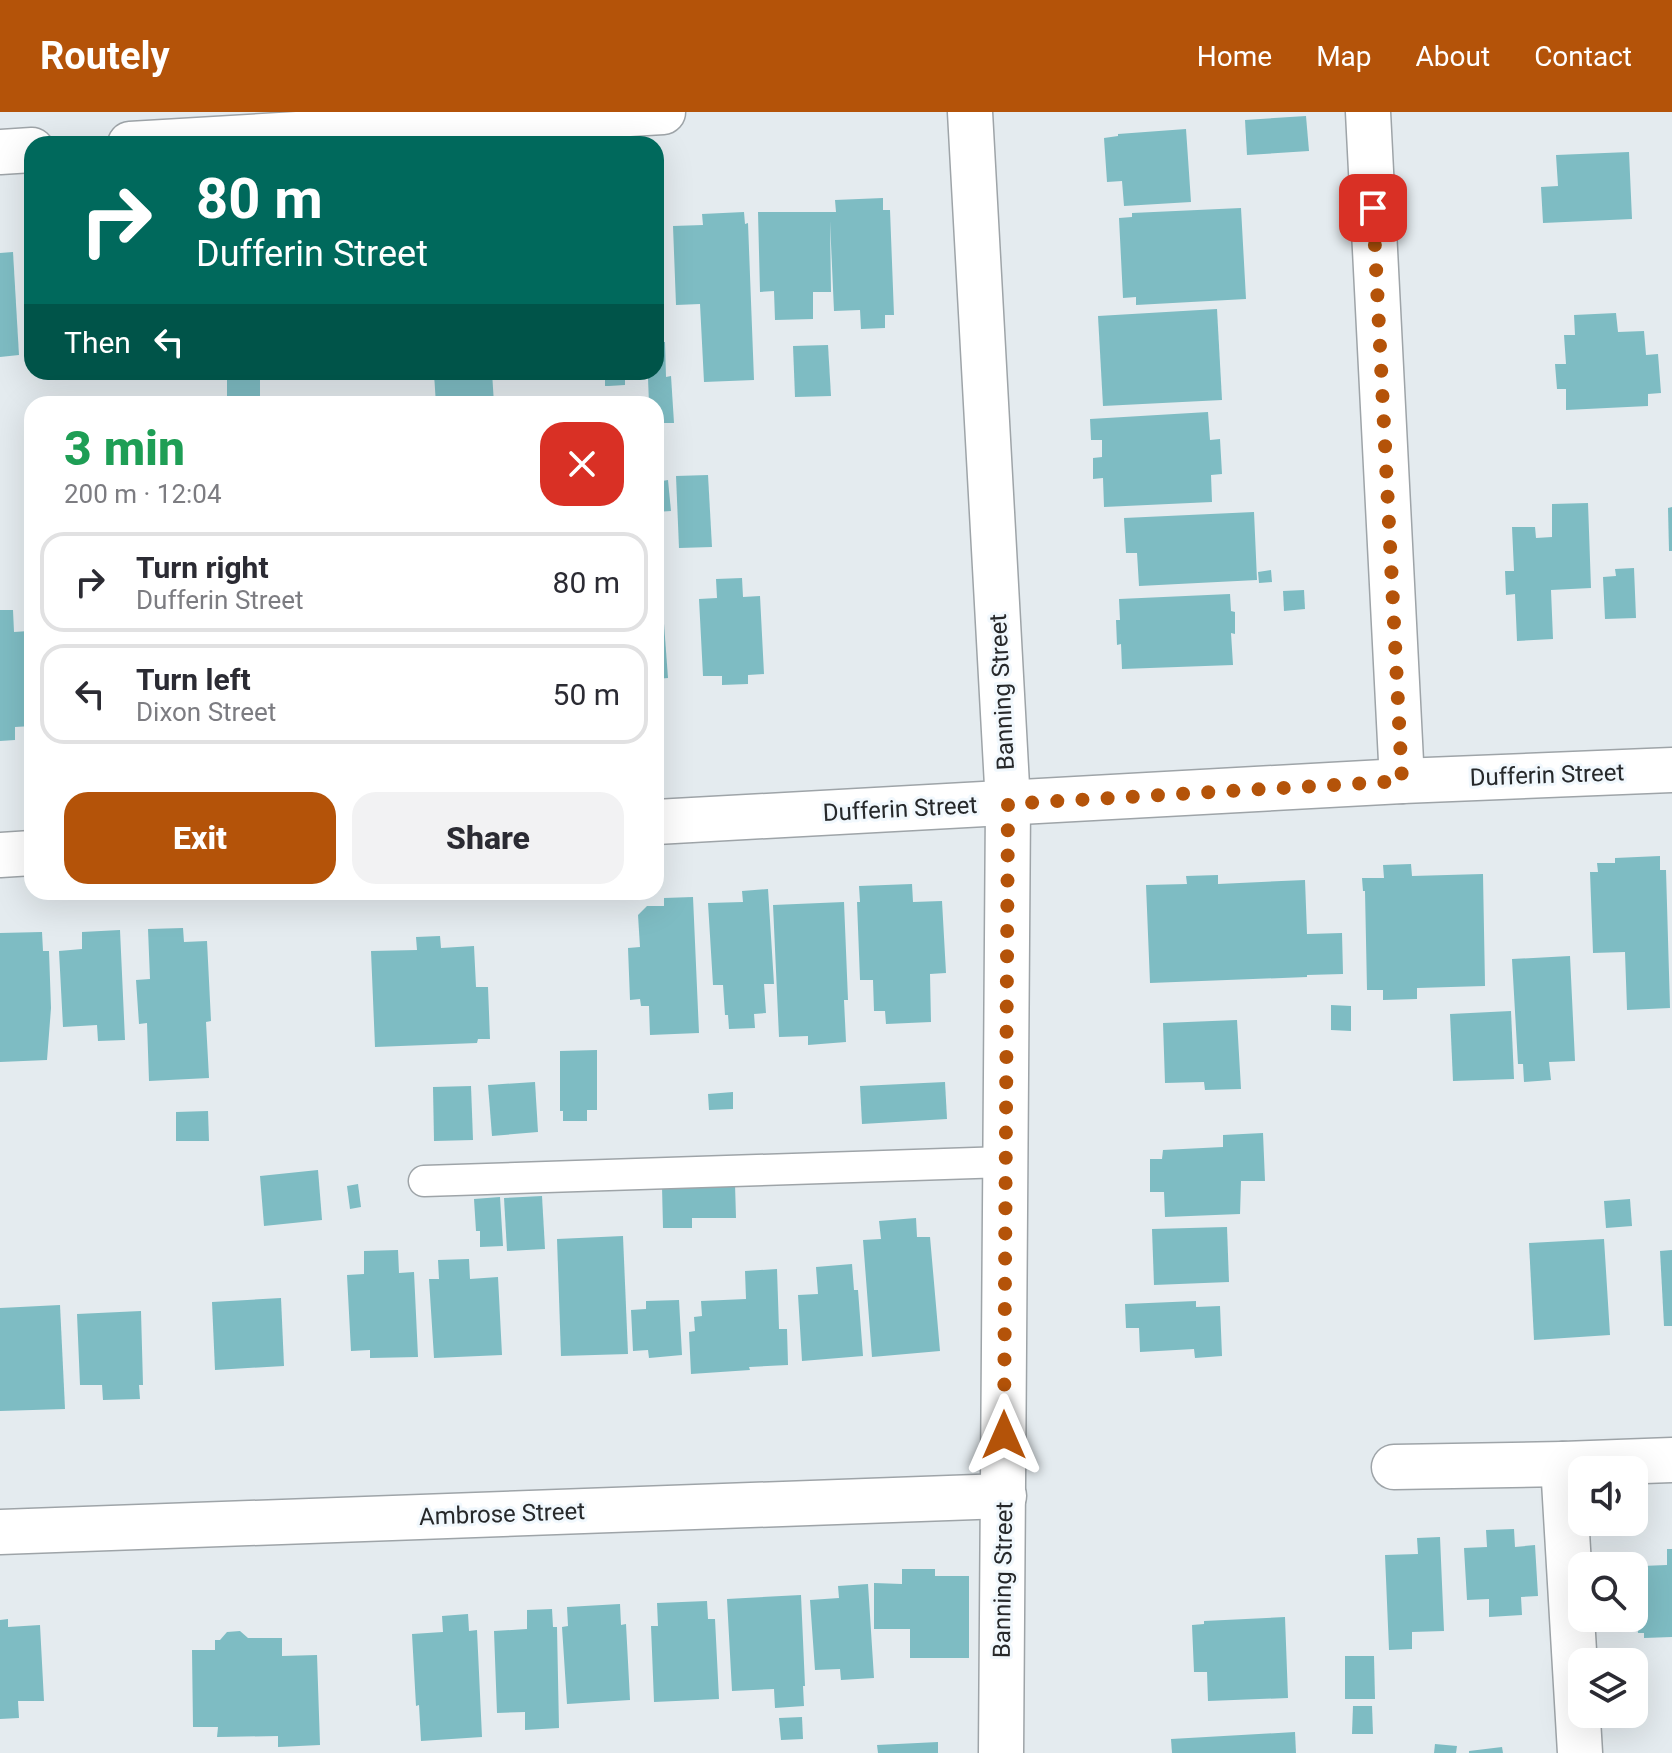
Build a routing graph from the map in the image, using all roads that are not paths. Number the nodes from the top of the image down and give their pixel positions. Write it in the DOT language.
graph roads {
  1 [pos="663,112"];
  2 [pos="970,112"];
  3 [pos="1368,112"];
  4 [pos="263,136"];
  5 [pos="24,150"];
  6 [pos="0,152"];
  7 [pos="1672,770"];
  8 [pos="1402,781"];
  9 [pos="1008,804"];
  10 [pos="664,822"];
  11 [pos="24,854"];
  12 [pos="0,855"];
  13 [pos="1005,1162"];
  14 [pos="424,1181"];
  15 [pos="1672,1460"];
  16 [pos="1563,1464"];
  17 [pos="1394,1467"];
  18 [pos="1004,1496"];
  19 [pos="0,1532"];
  20 [pos="1001,1753"];
  21 [pos="1580,1753"];
  1 -- 4 [label="street"];
  2 -- 9 [label="street, Banning Street"];
  3 -- 8 [label="street"];
  5 -- 6 [label="street"];
  7 -- 8 [label="street, Dufferin Street"];
  8 -- 9 [label="street, Dufferin Street"];
  9 -- 10 [label="street, Dufferin Street"];
  9 -- 13 [label="street, Banning Street"];
  11 -- 12 [label="street"];
  13 -- 14 [label="lane"];
  13 -- 18 [label="street, Banning Street"];
  15 -- 16 [label="street"];
  16 -- 17 [label="street"];
  16 -- 21 [label="street"];
  18 -- 19 [label="street, Ambrose Street"];
  18 -- 20 [label="street, Banning Street"];
}
